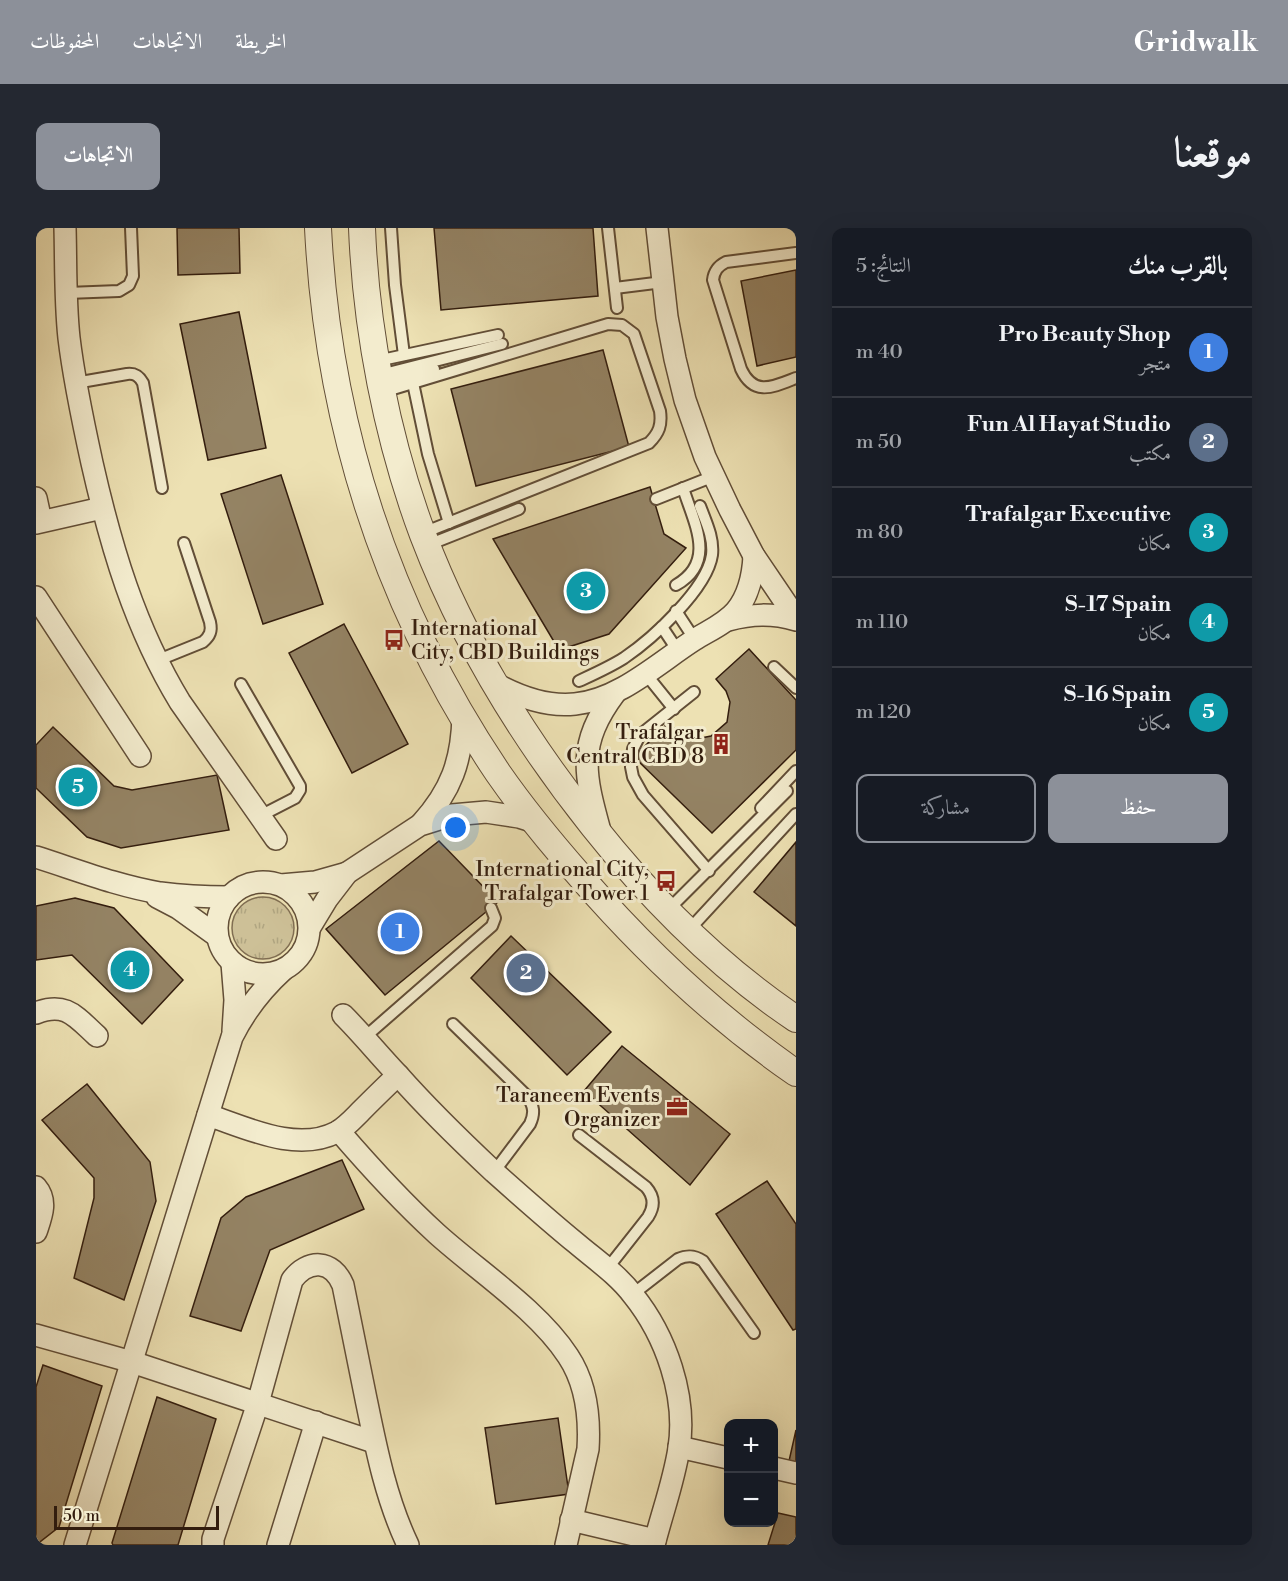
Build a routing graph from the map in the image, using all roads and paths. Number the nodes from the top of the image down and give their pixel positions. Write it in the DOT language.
graph roads {
  1 [pos="65,228"];
  2 [pos="131,228"];
  3 [pos="318,228"];
  4 [pos="362,228"];
  5 [pos="391,228"];
  6 [pos="608,228"];
  7 [pos="657,228"];
  8 [pos="796,253"];
  9 [pos="663,282"];
  10 [pos="615,288"];
  11 [pos="67,293"];
  12 [pos="617,308"];
  13 [pos="404,355"];
  14 [pos="380,378"];
  15 [pos="796,378"];
  16 [pos="75,383"];
  17 [pos="413,383"];
  18 [pos="714,476"];
  19 [pos="162,488"];
  20 [pos="683,488"];
  21 [pos="36,498"];
  22 [pos="656,499"];
  23 [pos="700,506"];
  24 [pos="102,508"];
  25 [pos="519,509"];
  26 [pos="38,522"];
  27 [pos="449,523"];
  28 [pos="425,539"];
  29 [pos="184,543"];
  30 [pos="754,556"];
  31 [pos="676,585"];
  32 [pos="36,597"];
  33 [pos="676,611"];
  34 [pos="796,619"];
  35 [pos="728,620"];
  36 [pos="662,627"];
  37 [pos="686,645"];
  38 [pos="156,661"];
  39 [pos="774,668"];
  40 [pos="645,674"];
  41 [pos="579,681"];
  42 [pos="241,684"];
  43 [pos="496,684"];
  44 [pos="796,688"];
  45 [pos="615,693"];
  46 [pos="694,693"];
  47 [pos="674,709"];
  48 [pos="463,716"];
  49 [pos="140,756"];
  50 [pos="796,771"];
  51 [pos="787,791"];
  52 [pos="796,814"];
  53 [pos="260,816"];
  54 [pos="535,822"];
  55 [pos="420,825"];
  56 [pos="737,834"];
  57 [pos="602,837"];
  58 [pos="276,839"];
  59 [pos="36,857"];
  60 [pos="709,871"];
  61 [pos="347,873"];
  62 [pos="281,885"];
  63 [pos="135,887"];
  64 [pos="229,897"];
  65 [pos="491,908"];
  66 [pos="667,911"];
  67 [pos="310,927"];
  68 [pos="688,931"];
  69 [pos="217,936"];
  70 [pos="232,963"];
  71 [pos="283,970"];
  72 [pos="36,1013"];
  73 [pos="794,1013"];
  74 [pos="343,1015"];
  75 [pos="453,1024"];
  76 [pos="97,1036"];
  77 [pos="232,1037"];
  78 [pos="365,1037"];
  79 [pos="796,1073"];
  80 [pos="398,1075"];
  81 [pos="208,1115"];
  82 [pos="339,1131"];
  83 [pos="579,1135"];
  84 [pos="494,1172"];
  85 [pos="36,1187"];
  86 [pos="36,1232"];
  87 [pos="607,1269"];
  88 [pos="633,1294"];
  89 [pos="754,1333"];
  90 [pos="36,1335"];
  91 [pos="132,1362"];
  92 [pos="258,1403"];
  93 [pos="316,1422"];
  94 [pos="374,1442"];
  95 [pos="679,1447"];
  96 [pos="724,1457"];
  97 [pos="778,1469"];
  98 [pos="796,1473"];
  99 [pos="571,1520"];
  100 [pos="655,1542"];
  101 [pos="75,1545"];
  102 [pos="213,1545"];
  103 [pos="278,1545"];
  104 [pos="408,1545"];
  105 [pos="566,1545"];
  1 -- 11 [label="street"];
  2 -- 11 [label="lane"];
  3 -- 48 [label="street"];
  4 -- 14 [label="street"];
  5 -- 13 [label="lane"];
  6 -- 10 [label="lane"];
  7 -- 9 [label="street"];
  8 -- 15 [label="lane"];
  9 -- 10 [label="lane"];
  9 -- 18 [label="street"];
  10 -- 12 [label="lane"];
  11 -- 16 [label="street"];
  13 -- 14 [label="lane"];
  13 -- 14 [label="lane"];
  14 -- 17 [label="lane"];
  14 -- 28 [label="street"];
  16 -- 19 [label="lane"];
  16 -- 24 [label="street"];
  17 -- 27 [label="lane"];
  17 -- 27 [label="lane"];
  18 -- 20 [label="lane"];
  18 -- 30 [label="street"];
  20 -- 22 [label="lane"];
  20 -- 31 [label="lane"];
  21 -- 26 [label="street"];
  23 -- 33 [label="lane"];
  24 -- 26 [label="street"];
  24 -- 38 [label="street"];
  25 -- 28 [label="lane"];
  27 -- 28 [label="lane"];
  28 -- 43 [label="street"];
  29 -- 38 [label="lane"];
  30 -- 34 [label="street"];
  30 -- 35 [label="street"];
  32 -- 49 [label="street"];
  33 -- 36 [label="lane"];
  33 -- 37 [label="lane"];
  34 -- 35 [label="street"];
  35 -- 37 [label="street"];
  36 -- 37 [label="lane"];
  36 -- 41 [label="lane"];
  37 -- 40 [label="street"];
  38 -- 53 [label="street"];
  39 -- 44 [label="lane"];
  40 -- 45 [label="street"];
  40 -- 47 [label="lane"];
  42 -- 53 [label="lane"];
  43 -- 45 [label="street"];
  43 -- 57 [label="street"];
  45 -- 57 [label="street"];
  46 -- 47 [label="lane"];
  47 -- 60 [label="lane"];
  48 -- 54 [label="street"];
  48 -- 55 [label="street"];
  50 -- 56 [label="lane"];
  51 -- 60 [label="lane"];
  52 -- 68 [label="lane"];
  53 -- 58 [label="street"];
  54 -- 55 [label="street"];
  54 -- 79 [label="street"];
  55 -- 61 [label="street"];
  57 -- 66 [label="street"];
  59 -- 63 [label="street"];
  60 -- 66 [label="lane"];
  61 -- 62 [label="street"];
  61 -- 67 [label="street"];
  62 -- 64 [label="street"];
  62 -- 67 [label="street"];
  63 -- 64 [label="street"];
  63 -- 69 [label="street"];
  64 -- 69 [label="street"];
  65 -- 78 [label="lane"];
  66 -- 68 [label="street"];
  67 -- 71 [label="street"];
  68 -- 73 [label="street"];
  69 -- 70 [label="street"];
  70 -- 71 [label="street"];
  70 -- 77 [label="street"];
  71 -- 77 [label="street"];
  72 -- 76 [label="street"];
  74 -- 78 [label="street"];
  75 -- 84 [label="lane"];
  77 -- 81 [label="street"];
  78 -- 80 [label="street"];
  80 -- 82 [label="street"];
  80 -- 84 [label="street"];
  81 -- 82 [label="street"];
  81 -- 91 [label="street"];
  82 -- 99 [label="street"];
  83 -- 87 [label="lane"];
  84 -- 87 [label="street"];
  85 -- 86 [label="street"];
  87 -- 88 [label="street"];
  88 -- 89 [label="lane"];
  88 -- 95 [label="street"];
  90 -- 91 [label="street"];
  91 -- 92 [label="street"];
  91 -- 101 [label="street"];
  92 -- 93 [label="street"];
  92 -- 94 [label="street"];
  92 -- 102 [label="street"];
  93 -- 94 [label="street"];
  93 -- 103 [label="street"];
  94 -- 104 [label="street"];
  95 -- 96 [label="street"];
  95 -- 100 [label="street"];
  97 -- 98 [label="street"];
  99 -- 100 [label="street"];
  99 -- 105 [label="street"];
}
